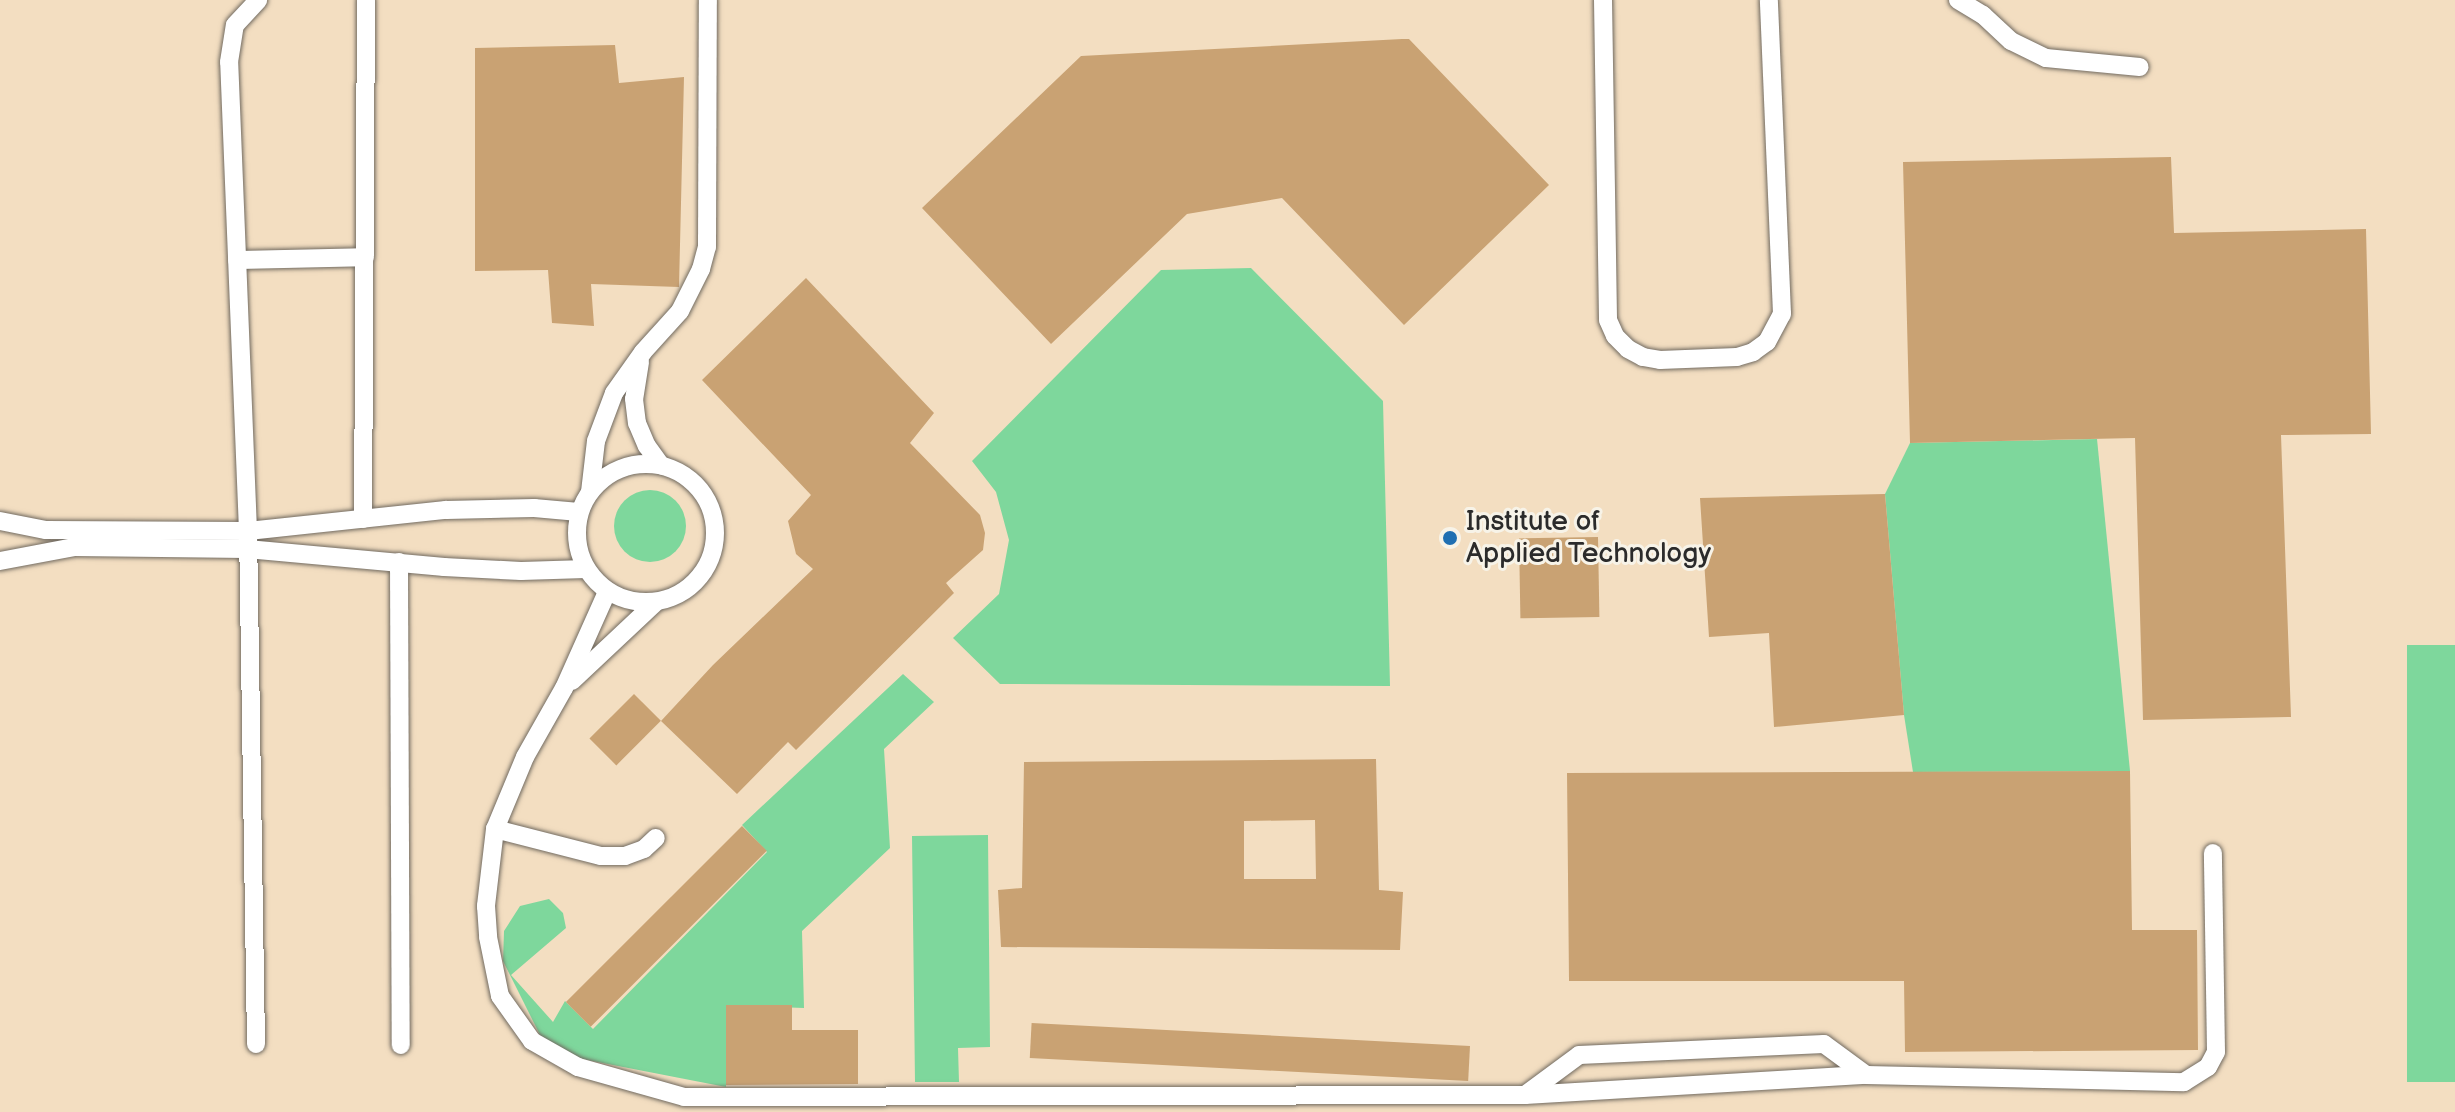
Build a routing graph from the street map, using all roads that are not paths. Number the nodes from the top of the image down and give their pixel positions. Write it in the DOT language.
graph roads {
  1 [pos="258,0"];
  2 [pos="366,0"];
  3 [pos="708,0"];
  4 [pos="1603,0"];
  5 [pos="1769,0"];
  6 [pos="1958,0"];
  7 [pos="2140,67"];
  8 [pos="365,257"];
  9 [pos="237,260"];
  10 [pos="643,352"];
  11 [pos="661,465"];
  12 [pos="590,492"];
  13 [pos="579,512"];
  14 [pos="363,519"];
  15 [pos="0,521"];
  16 [pos="247,540"];
  17 [pos="0,561"];
  18 [pos="399,562"];
  19 [pos="586,569"];
  20 [pos="607,592"];
  21 [pos="656,602"];
  22 [pos="564,688"];
  23 [pos="495,829"];
  24 [pos="656,838"];
  25 [pos="2213,853"];
  26 [pos="256,1044"];
  27 [pos="401,1045"];
  28 [pos="1866,1075"];
  29 [pos="1525,1095"];
  1 -- 9 [label="lane"];
  2 -- 8 [label="lane"];
  3 -- 10 [label="lane"];
  4 -- 5 [label="lane"];
  6 -- 7 [label="lane"];
  8 -- 9 [label="lane"];
  8 -- 14 [label="lane"];
  9 -- 16 [label="lane"];
  10 -- 11 [label="lane"];
  10 -- 12 [label="lane"];
  11 -- 12 [label="lane"];
  11 -- 21 [label="lane"];
  12 -- 13 [label="lane"];
  13 -- 14 [label="lane"];
  13 -- 19 [label="lane"];
  14 -- 16 [label="lane"];
  15 -- 16 [label="lane"];
  16 -- 17 [label="lane"];
  16 -- 18 [label="lane"];
  16 -- 26 [label="lane"];
  18 -- 19 [label="lane"];
  18 -- 27 [label="lane"];
  19 -- 20 [label="lane"];
  20 -- 21 [label="lane"];
  20 -- 22 [label="lane"];
  21 -- 22 [label="lane"];
  22 -- 23 [label="lane"];
  23 -- 24 [label="lane"];
  23 -- 29 [label="lane"];
  25 -- 28 [label="lane"];
  28 -- 29 [label="lane"];
  28 -- 29 [label="lane"];
}
